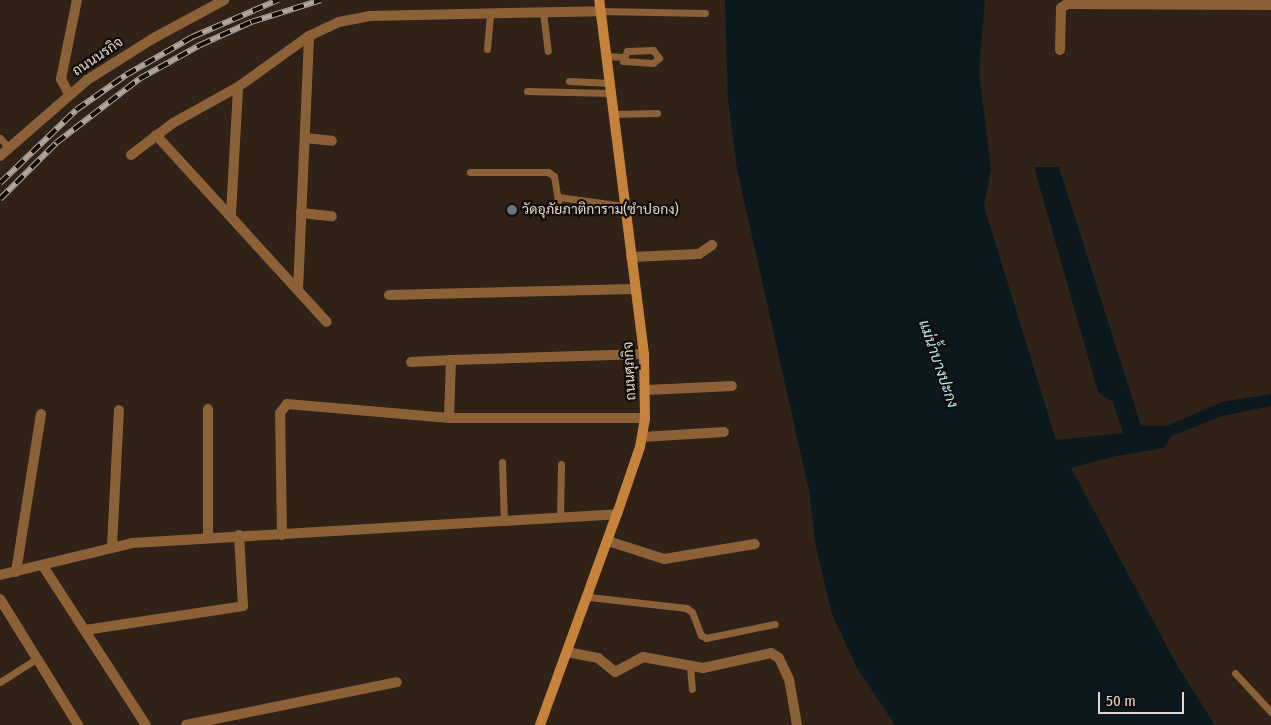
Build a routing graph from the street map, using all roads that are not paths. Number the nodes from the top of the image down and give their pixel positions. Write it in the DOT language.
graph roads {
  1 [pos="78,0"];
  2 [pos="224,0"];
  3 [pos="599,0"];
  4 [pos="1271,5"];
  5 [pos="601,11"];
  6 [pos="543,12"];
  7 [pos="490,13"];
  8 [pos="705,13"];
  9 [pos="309,36"];
  10 [pos="487,49"];
  11 [pos="1060,50"];
  12 [pos="548,51"];
  13 [pos="606,56"];
  14 [pos="623,57"];
  15 [pos="569,81"];
  16 [pos="238,87"];
  17 [pos="610,88"];
  18 [pos="527,91"];
  19 [pos="69,94"];
  20 [pos="657,113"];
  21 [pos="614,114"];
  22 [pos="156,136"];
  23 [pos="0,138"];
  24 [pos="305,138"];
  25 [pos="332,141"];
  26 [pos="8,147"];
  27 [pos="131,155"];
  28 [pos="0,156"];
  29 [pos="470,172"];
  30 [pos="558,197"];
  31 [pos="625,206"];
  32 [pos="560,212"];
  33 [pos="301,213"];
  34 [pos="231,214"];
  35 [pos="332,216"];
  36 [pos="712,245"];
  37 [pos="631,256"];
  38 [pos="635,289"];
  39 [pos="298,290"];
  40 [pos="389,295"];
  41 [pos="327,322"];
  42 [pos="644,354"];
  43 [pos="451,360"];
  44 [pos="412,362"];
  45 [pos="732,386"];
  46 [pos="647,390"];
  47 [pos="208,409"];
  48 [pos="119,410"];
  49 [pos="41,414"];
  50 [pos="449,418"];
  51 [pos="645,418"];
  52 [pos="724,432"];
  53 [pos="642,437"];
  54 [pos="502,462"];
  55 [pos="560,464"];
  56 [pos="617,514"];
  57 [pos="560,518"];
  58 [pos="504,522"];
  59 [pos="239,535"];
  60 [pos="282,535"];
  61 [pos="208,536"];
  62 [pos="608,541"];
  63 [pos="756,544"];
  64 [pos="112,547"];
  65 [pos="43,566"];
  66 [pos="16,572"];
  67 [pos="0,575"];
  68 [pos="589,597"];
  69 [pos="0,599"];
  70 [pos="775,624"];
  71 [pos="85,630"];
  72 [pos="567,652"];
  73 [pos="36,659"];
  74 [pos="690,667"];
  75 [pos="1235,673"];
  76 [pos="0,682"];
  77 [pos="397,682"];
  78 [pos="692,689"];
  79 [pos="1271,712"];
  80 [pos="78,725"];
  81 [pos="146,725"];
  82 [pos="186,725"];
  83 [pos="540,725"];
  84 [pos="797,725"];
  1 -- 19 [label="street"];
  2 -- 19 [label="street, ถนนนรกิจ"];
  3 -- 5 [label="main road, ถนนศุภกิจ"];
  4 -- 11 [label="street"];
  5 -- 6 [label="street"];
  5 -- 8 [label="lane"];
  5 -- 13 [label="main road, ถนนศุภกิจ"];
  6 -- 7 [label="street"];
  6 -- 12 [label="lane"];
  7 -- 9 [label="street"];
  7 -- 10 [label="lane"];
  9 -- 16 [label="street"];
  9 -- 24 [label="street"];
  13 -- 14 [label="lane"];
  13 -- 17 [label="main road, ถนนศุภกิจ"];
  14 -- 14 [label="lane"];
  15 -- 17 [label="lane"];
  16 -- 22 [label="street"];
  16 -- 34 [label="street"];
  17 -- 18 [label="lane"];
  17 -- 21 [label="main road, ถนนศุภกิจ"];
  19 -- 26 [label="street, ถนนนรกิจ"];
  20 -- 21 [label="lane"];
  21 -- 31 [label="main road, ถนนศุภกิจ"];
  22 -- 27 [label="street"];
  22 -- 34 [label="street"];
  23 -- 26 [label="lane"];
  24 -- 25 [label="street"];
  24 -- 33 [label="street"];
  26 -- 28 [label="street, ถนนนรกิจ"];
  29 -- 30 [label="lane"];
  30 -- 31 [label="lane"];
  30 -- 32 [label="lane"];
  31 -- 37 [label="main road, ถนนศุภกิจ"];
  33 -- 35 [label="street"];
  33 -- 39 [label="street"];
  34 -- 39 [label="street"];
  36 -- 37 [label="street"];
  37 -- 38 [label="main road, ถนนศุภกิจ"];
  38 -- 40 [label="street"];
  38 -- 42 [label="main road, ถนนศุภกิจ"];
  39 -- 41 [label="street"];
  42 -- 43 [label="street"];
  42 -- 46 [label="main road, ถนนศุภกิจ"];
  43 -- 44 [label="street"];
  43 -- 50 [label="street"];
  45 -- 46 [label="street"];
  46 -- 51 [label="main road, ถนนศุภกิจ"];
  47 -- 61 [label="street"];
  48 -- 64 [label="street"];
  49 -- 66 [label="street"];
  50 -- 51 [label="street"];
  50 -- 60 [label="street"];
  51 -- 53 [label="main road, ถนนศุภกิจ"];
  52 -- 53 [label="street"];
  53 -- 56 [label="main road, ถนนศุภกิจ"];
  54 -- 58 [label="lane"];
  55 -- 57 [label="lane"];
  56 -- 57 [label="street"];
  56 -- 62 [label="main road, ถนนศุภกิจ"];
  57 -- 58 [label="street"];
  58 -- 60 [label="street"];
  59 -- 60 [label="street"];
  59 -- 61 [label="street"];
  59 -- 71 [label="street"];
  61 -- 64 [label="street"];
  62 -- 63 [label="street"];
  62 -- 68 [label="main road, ถนนศุภกิจ"];
  64 -- 65 [label="street"];
  65 -- 66 [label="street"];
  65 -- 71 [label="street"];
  66 -- 67 [label="street"];
  68 -- 70 [label="lane"];
  68 -- 72 [label="main road, ถนนศุภกิจ"];
  69 -- 73 [label="street"];
  71 -- 81 [label="street"];
  72 -- 74 [label="street"];
  72 -- 83 [label="main road, ถนนศุภกิจ"];
  73 -- 76 [label="lane"];
  73 -- 80 [label="street"];
  74 -- 78 [label="lane"];
  74 -- 84 [label="street"];
  75 -- 79 [label="lane"];
  77 -- 82 [label="street"];
}
